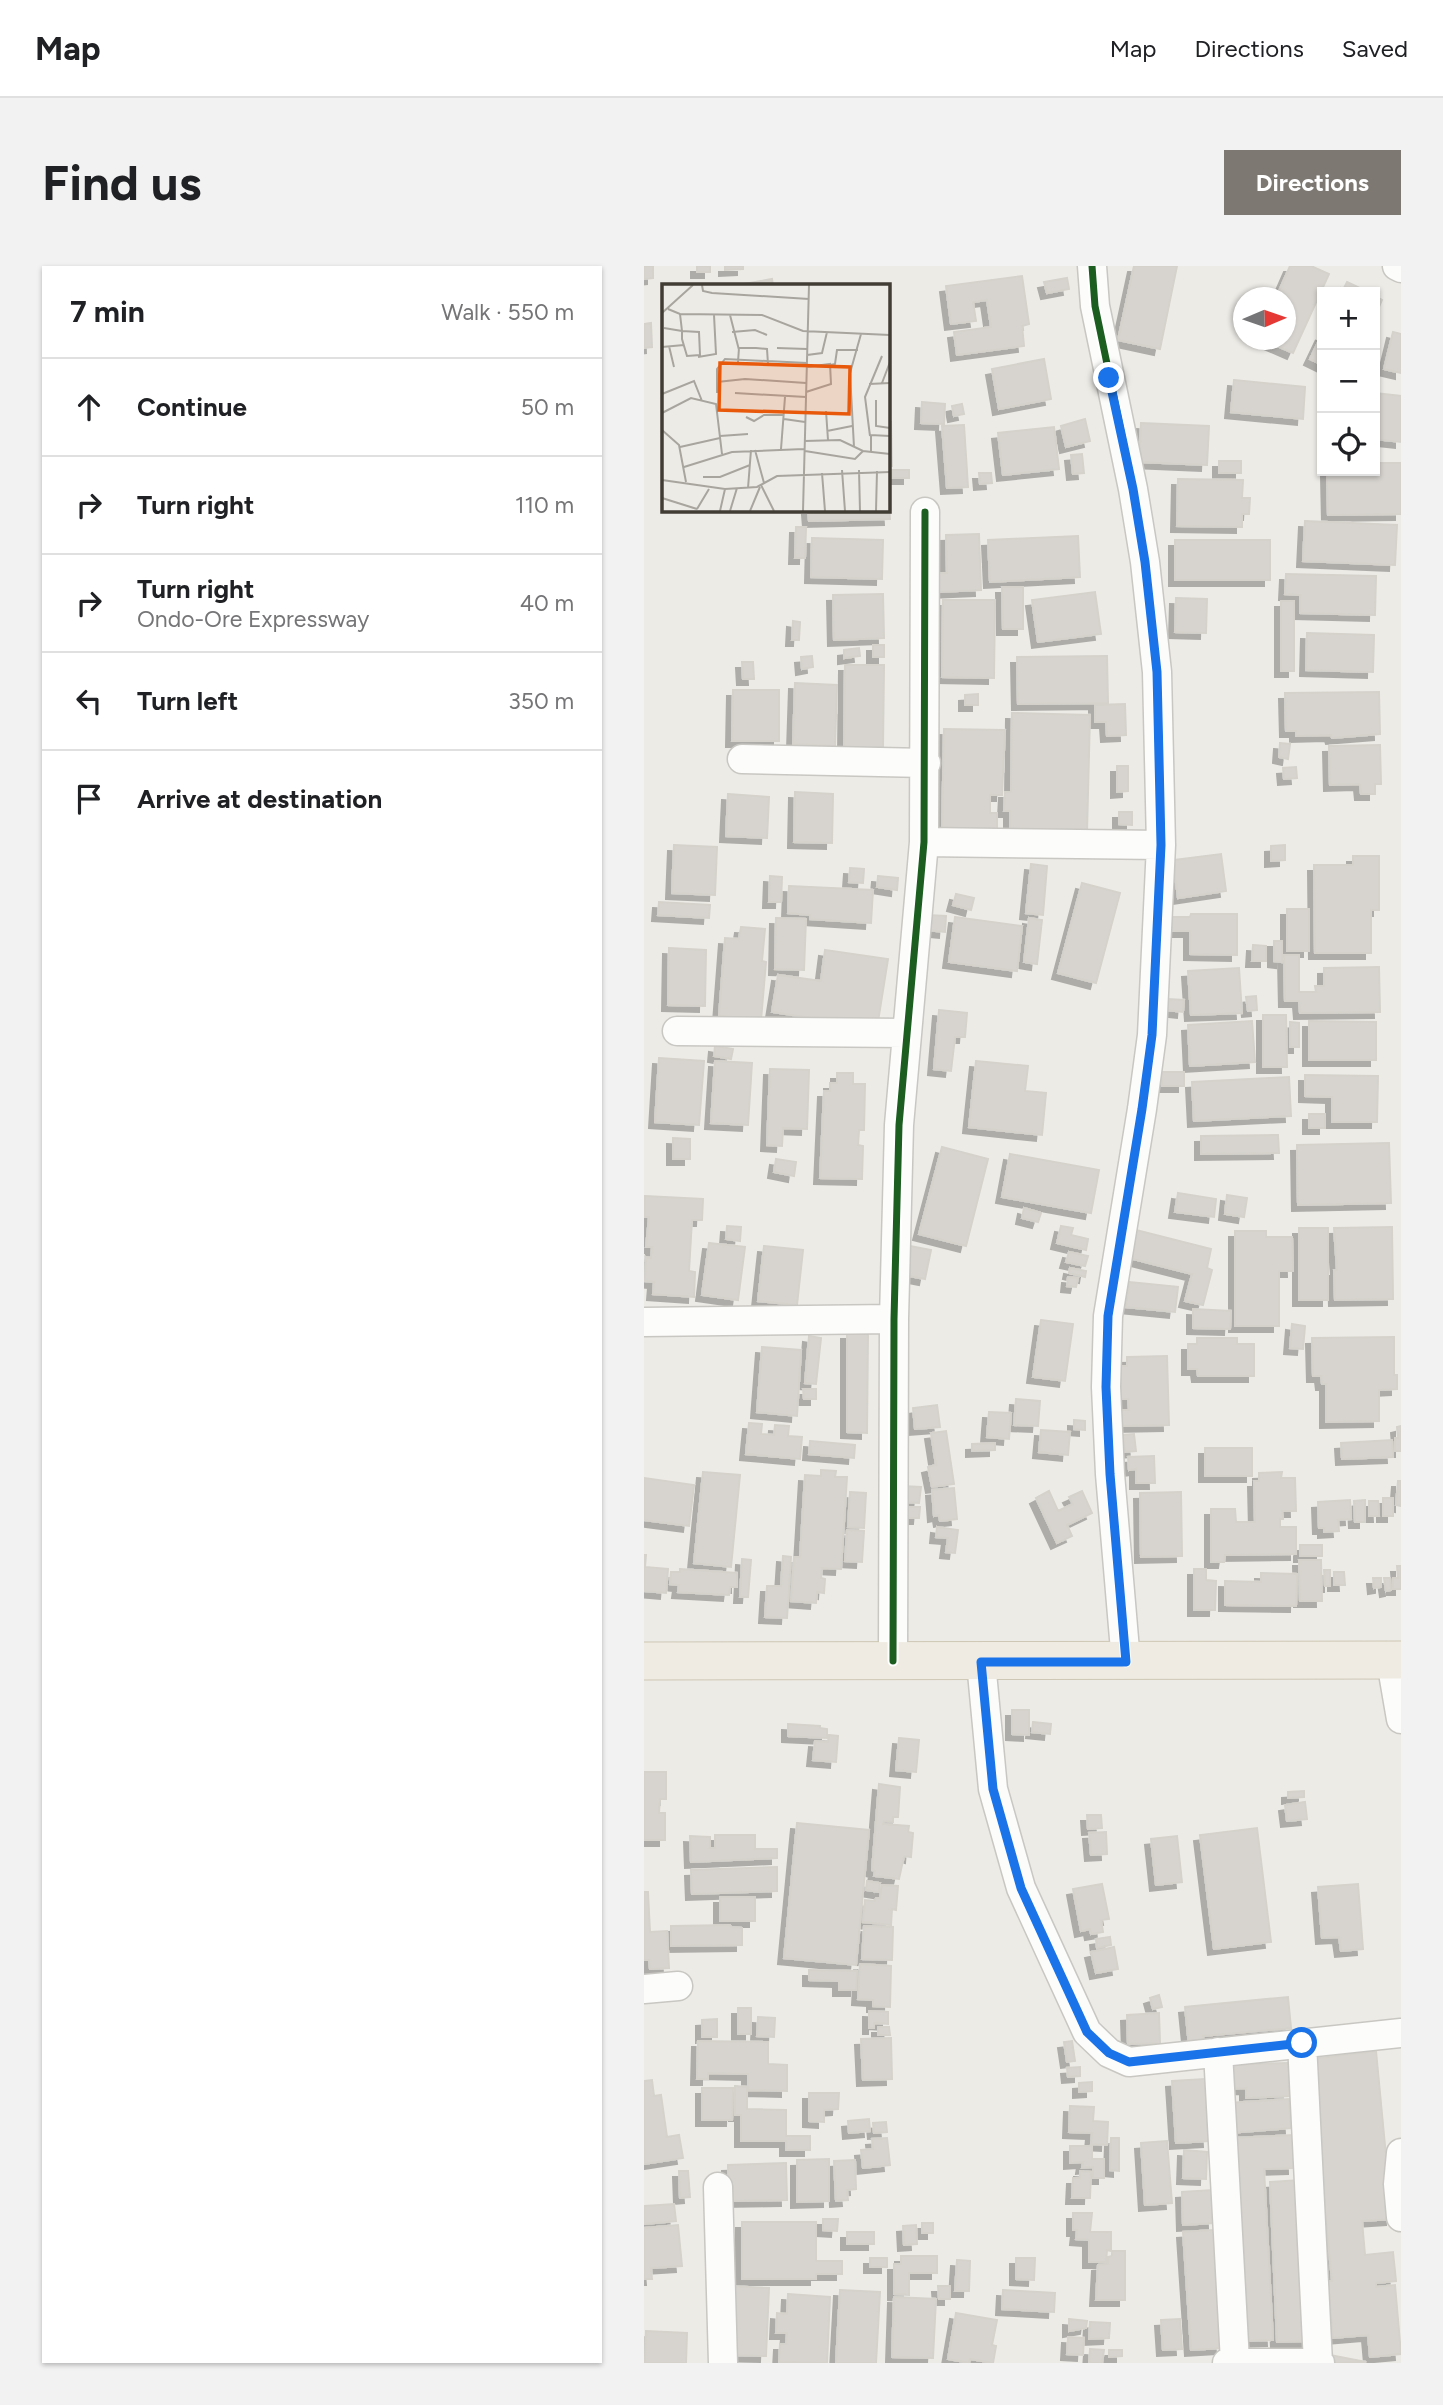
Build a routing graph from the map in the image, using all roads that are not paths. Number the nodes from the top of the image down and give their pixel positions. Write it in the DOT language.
graph roads {
  1 [pos="1092,266"];
  2 [pos="925,512"];
  3 [pos="742,759"];
  4 [pos="926,763"];
  5 [pos="924,842"];
  6 [pos="1161,845"];
  7 [pos="677,1031"];
  8 [pos="906,1033"];
  9 [pos="894,1319"];
  10 [pos="644,1322"];
  11 [pos="644,1661"];
  12 [pos="892,1661"];
  13 [pos="1396,1661"];
  14 [pos="981,1662"];
  15 [pos="1126,1662"];
  16 [pos="1401,1719"];
  17 [pos="678,1986"];
  18 [pos="644,1989"];
  19 [pos="1401,2034"];
  20 [pos="1302,2043"];
  21 [pos="1218,2052"];
  22 [pos="1401,2153"];
  23 [pos="718,2187"];
  24 [pos="1401,2217"];
  25 [pos="1235,2362"];
  26 [pos="723,2363"];
  27 [pos="1227,2363"];
  28 [pos="1319,2363"];
  1 -- 6 [label="street"];
  2 -- 4 [label="street"];
  3 -- 4 [label="street"];
  4 -- 5 [label="street"];
  5 -- 6 [label="street"];
  5 -- 8 [label="street"];
  6 -- 15 [label="street"];
  7 -- 8 [label="street"];
  8 -- 9 [label="street"];
  9 -- 10 [label="street"];
  9 -- 12 [label="street"];
  11 -- 12 [label="main road"];
  12 -- 14 [label="main road"];
  13 -- 15 [label="main road"];
  13 -- 16 [label="street"];
  14 -- 15 [label="main road"];
  14 -- 21 [label="street"];
  17 -- 18 [label="street"];
  19 -- 20 [label="street"];
  20 -- 21 [label="street"];
  20 -- 28 [label="street"];
  21 -- 25 [label="street"];
  22 -- 24 [label="street"];
  23 -- 26 [label="street"];
  25 -- 27 [label="street"];
  25 -- 28 [label="street"];
}
